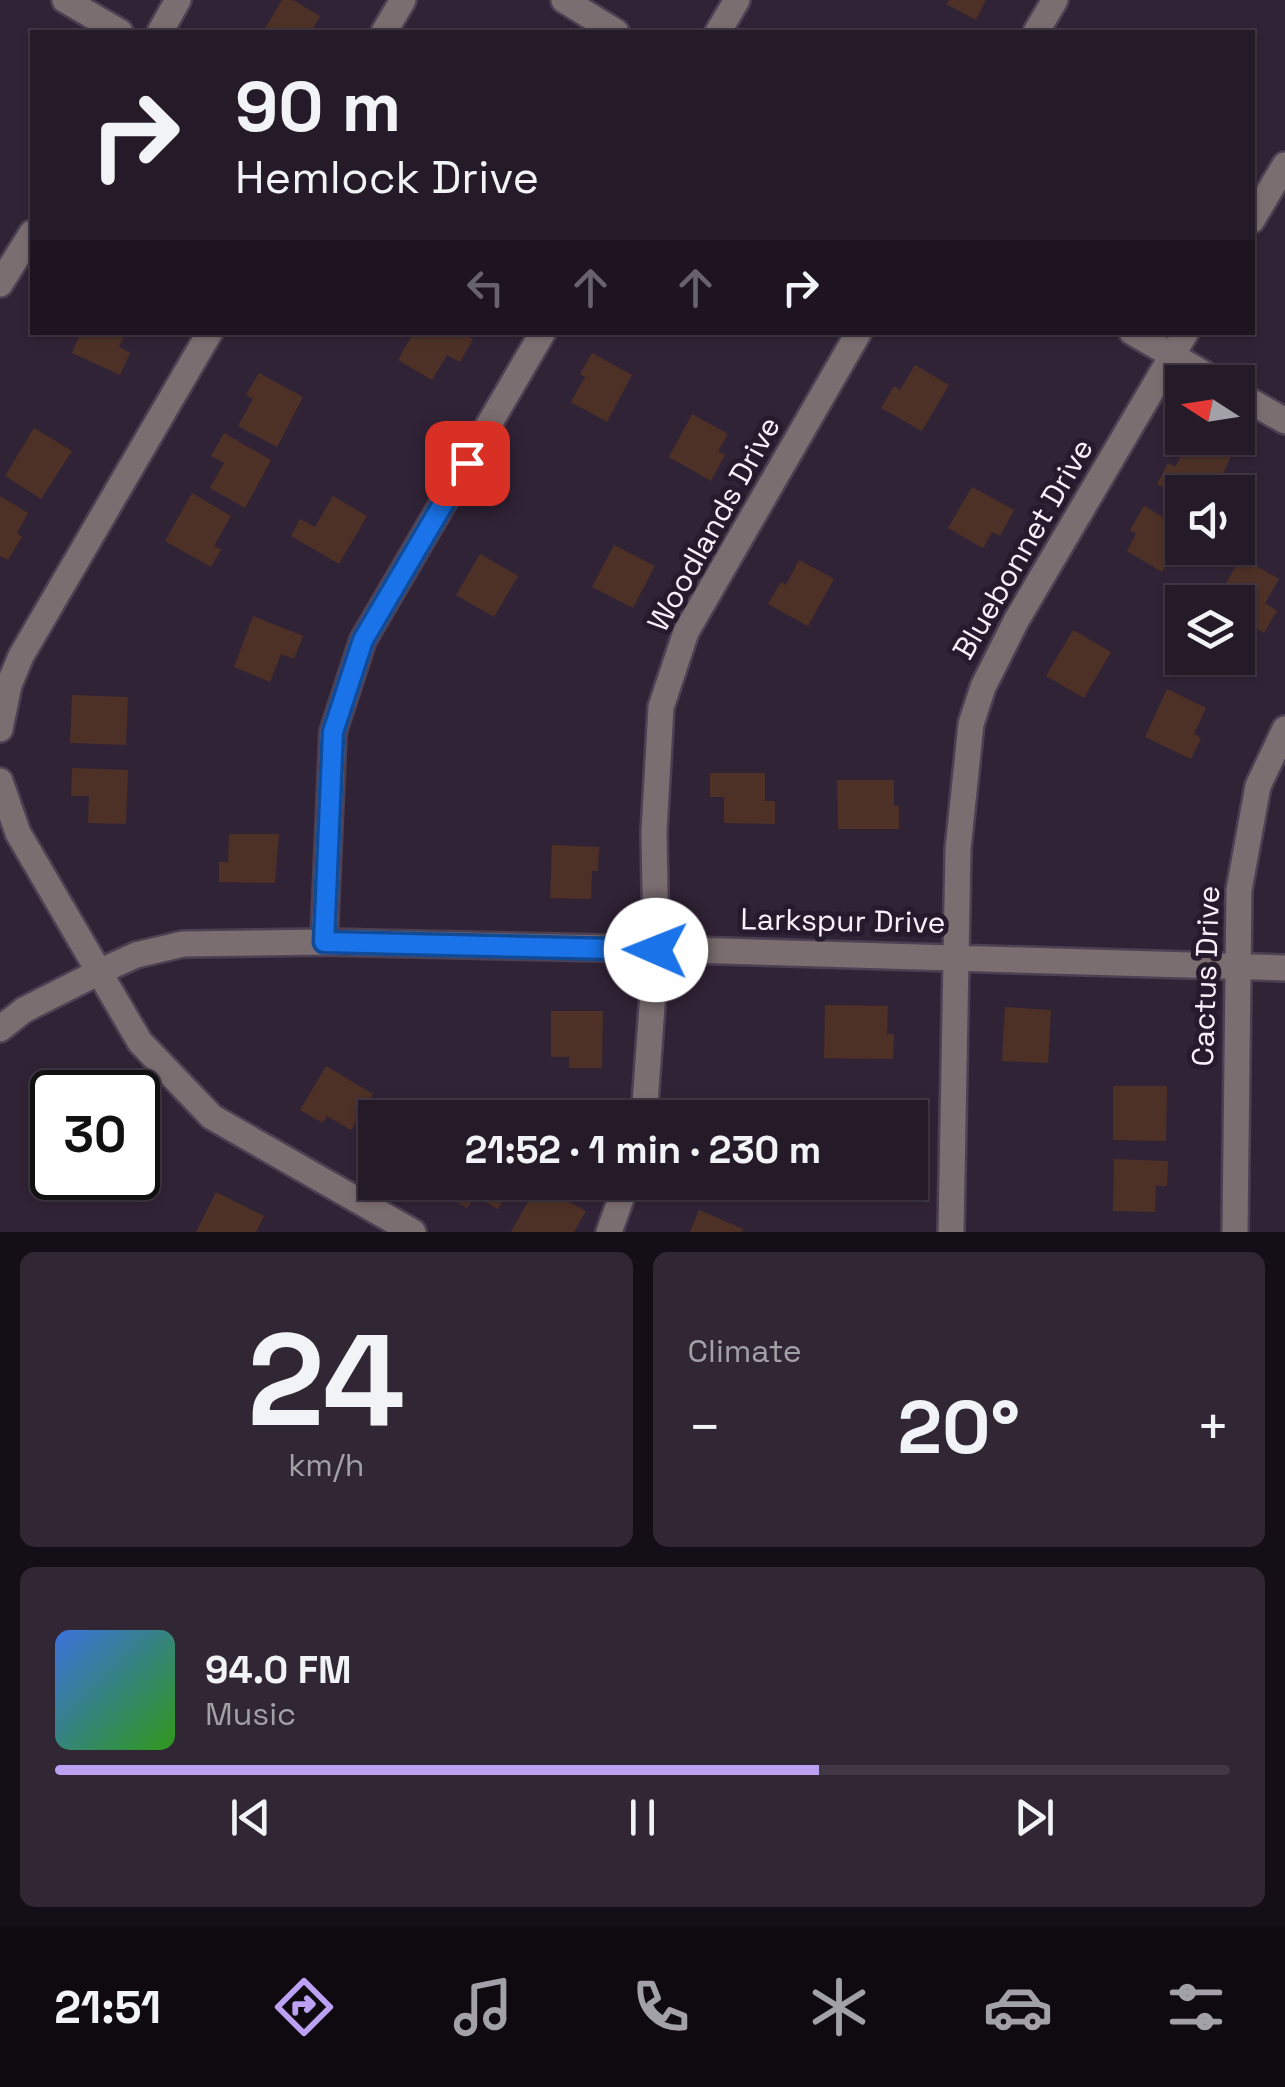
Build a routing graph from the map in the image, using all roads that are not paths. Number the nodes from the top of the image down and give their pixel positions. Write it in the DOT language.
graph roads {
  1 [pos="66,0"];
  2 [pos="178,0"];
  3 [pos="403,0"];
  4 [pos="564,0"];
  5 [pos="737,0"];
  6 [pos="1055,0"];
  7 [pos="117,30"];
  8 [pos="161,30"];
  9 [pos="385,30"];
  10 [pos="613,30"];
  11 [pos="719,30"];
  12 [pos="1037,30"];
  13 [pos="1285,165"];
  14 [pos="1255,215"];
  15 [pos="30,236"];
  16 [pos="0,284"];
  17 [pos="208,335"];
  18 [pos="541,335"];
  19 [pos="857,335"];
  20 [pos="1137,335"];
  21 [pos="1184,335"];
  22 [pos="1172,356"];
  23 [pos="1188,365"];
  24 [pos="1255,404"];
  25 [pos="1285,421"];
  26 [pos="0,729"];
  27 [pos="1285,730"];
  28 [pos="0,781"];
  29 [pos="324,942"];
  30 [pos="656,950"];
  31 [pos="956,956"];
  32 [pos="1236,968"];
  33 [pos="1285,968"];
  34 [pos="99,972"];
  35 [pos="0,1030"];
  36 [pos="645,1100"];
  37 [pos="621,1200"];
  38 [pos="413,1232"];
  39 [pos="609,1232"];
  40 [pos="951,1232"];
  41 [pos="1235,1232"];
  1 -- 7 [label="street"];
  2 -- 8 [label="street"];
  3 -- 9 [label="street"];
  4 -- 10 [label="street"];
  5 -- 11 [label="street"];
  6 -- 12 [label="street"];
  13 -- 14 [label="street"];
  15 -- 16 [label="street"];
  17 -- 26 [label="street"];
  18 -- 29 [label="street"];
  19 -- 30 [label="street, Woodlands Drive"];
  20 -- 22 [label="street"];
  21 -- 22 [label="street, Bluebonnet Drive"];
  22 -- 23 [label="street"];
  22 -- 31 [label="street, Bluebonnet Drive"];
  24 -- 25 [label="street"];
  27 -- 32 [label="street, Cactus Drive"];
  28 -- 34 [label="street"];
  29 -- 30 [label="street, Larkspur Drive"];
  29 -- 34 [label="street, Larkspur Drive"];
  30 -- 31 [label="street, Larkspur Drive"];
  30 -- 36 [label="street, Woodlands Drive"];
  31 -- 32 [label="street, Larkspur Drive"];
  31 -- 40 [label="street, Bluebonnet Drive"];
  32 -- 33 [label="street, Larkspur Drive"];
  32 -- 41 [label="street, Cactus Drive"];
  34 -- 35 [label="street, Larkspur Drive"];
  34 -- 38 [label="street"];
  37 -- 39 [label="street"];
}
